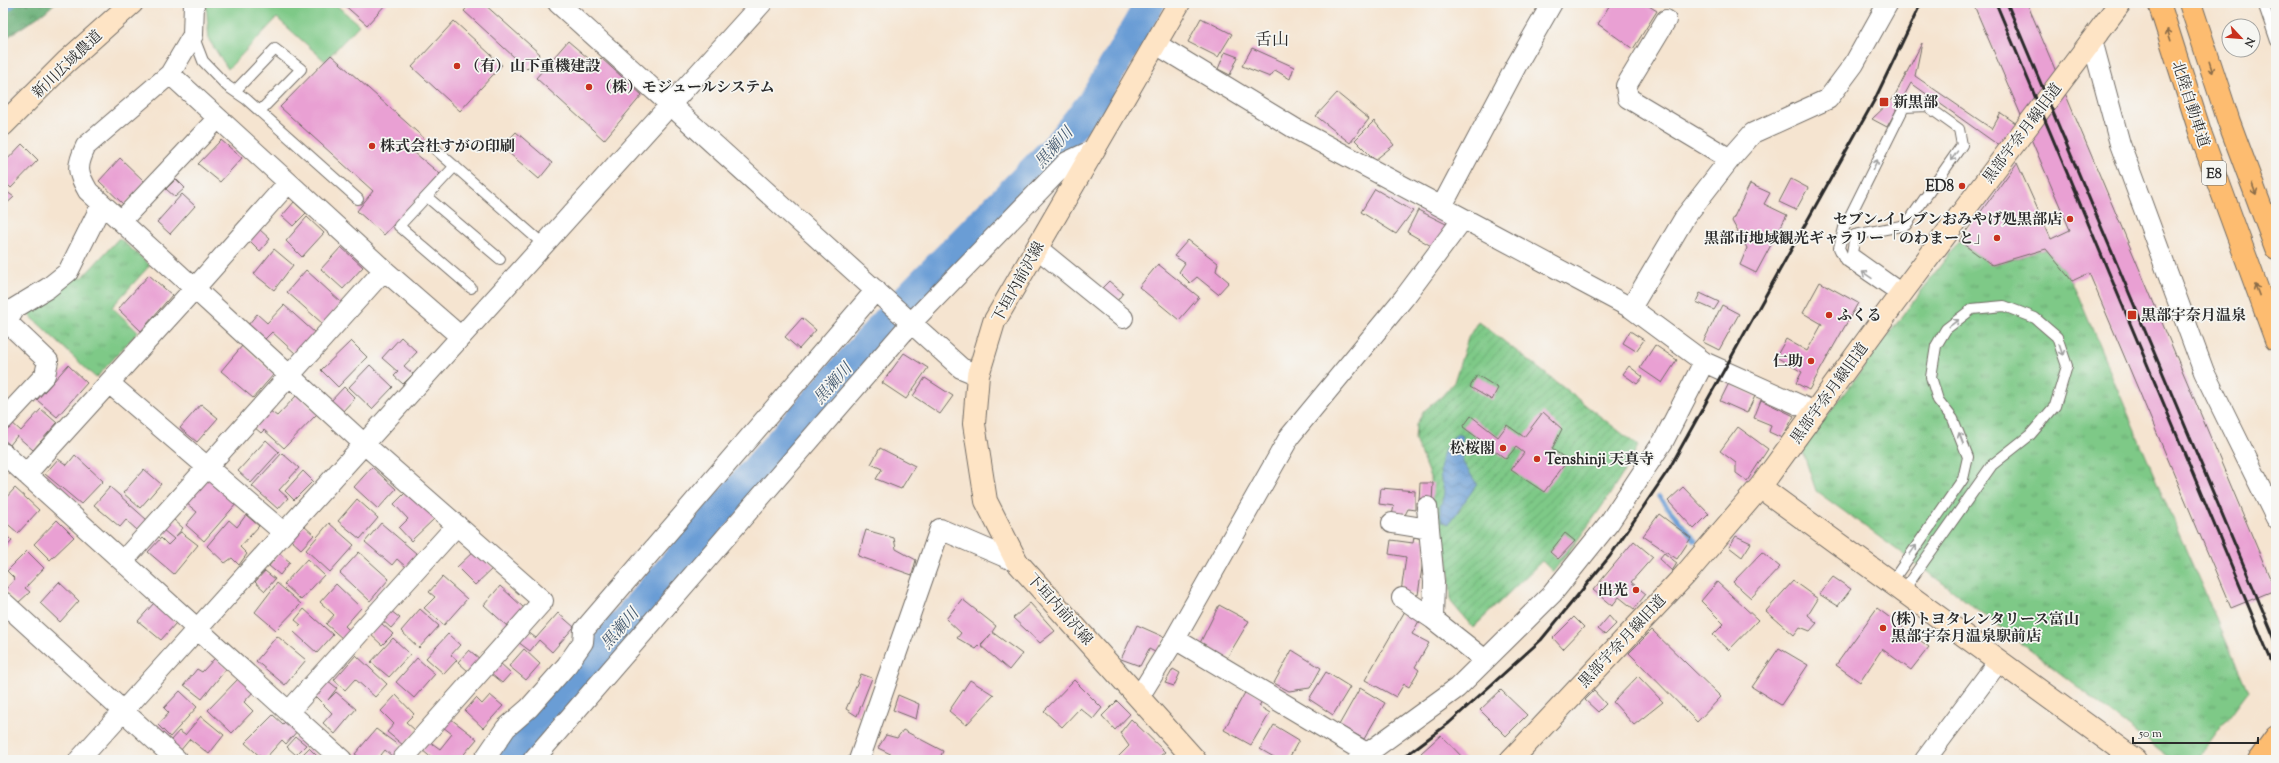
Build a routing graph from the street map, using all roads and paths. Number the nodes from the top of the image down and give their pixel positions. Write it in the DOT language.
graph roads {
  1 [pos="132,3"];
  2 [pos="194,3"];
  3 [pos="558,3"];
  4 [pos="762,3"];
  5 [pos="1179,3"];
  6 [pos="1552,3"];
  7 [pos="1888,3"];
  8 [pos="2120,3"];
  9 [pos="2159,3"];
  10 [pos="2190,3"];
  11 [pos="2263,3"];
  12 [pos="2276,15"];
  13 [pos="1666,20"];
  14 [pos="2270,23"];
  15 [pos="193,35"];
  16 [pos="2092,40"];
  17 [pos="2276,41"];
  18 [pos="1156,44"];
  19 [pos="170,74"];
  20 [pos="235,91"];
  21 [pos="669,104"];
  22 [pos="260,111"];
  23 [pos="218,118"];
  24 [pos="3,125"];
  25 [pos="435,149"];
  26 [pos="1093,150"];
  27 [pos="1730,159"];
  28 [pos="455,166"];
  29 [pos="288,183"];
  30 [pos="427,197"];
  31 [pos="358,199"];
  32 [pos="102,204"];
  33 [pos="1442,206"];
  34 [pos="1463,219"];
  35 [pos="121,221"];
  36 [pos="543,244"];
  37 [pos="1037,248"];
  38 [pos="2276,248"];
  39 [pos="500,259"];
  40 [pos="384,270"];
  41 [pos="471,288"];
  42 [pos="194,289"];
  43 [pos="1901,293"];
  44 [pos="881,294"];
  45 [pos="1631,308"];
  46 [pos="1123,318"];
  47 [pos="912,322"];
  48 [pos="461,337"];
  49 [pos="2276,340"];
  50 [pos="1704,362"];
  51 [pos="288,375"];
  52 [pos="978,376"];
  53 [pos="109,383"];
  54 [pos="1815,412"];
  55 [pos="3,420"];
  56 [pos="363,443"];
  57 [pos="3,453"];
  58 [pos="208,468"];
  59 [pos="26,474"];
  60 [pos="1760,487"];
  61 [pos="1427,507"];
  62 [pos="2276,518"];
  63 [pos="1392,523"];
  64 [pos="457,525"];
  65 [pos="1429,529"];
  66 [pos="283,532"];
  67 [pos="123,560"];
  68 [pos="1017,562"];
  69 [pos="1897,587"];
  70 [pos="1402,598"];
  71 [pos="3,602"];
  72 [pos="1433,619"];
  73 [pos="197,627"];
  74 [pos="1176,638"];
  75 [pos="1485,660"];
  76 [pos="1998,662"];
  77 [pos="1139,697"];
  78 [pos="289,711"];
  79 [pos="123,712"];
  80 [pos="2276,737"];
  81 [pos="1363,757"];
  82 [pos="79,760"];
  83 [pos="177,760"];
  84 [pos="342,760"];
  85 [pos="402,760"];
  86 [pos="484,760"];
  87 [pos="533,760"];
  88 [pos="859,760"];
  89 [pos="1195,760"];
  90 [pos="1511,760"];
  91 [pos="1925,760"];
  92 [pos="2135,760"];
  93 [pos="2259,760"];
  1 -- 24 [label="street, 新川広域農道"];
  2 -- 15 [label="street"];
  3 -- 21 [label="street"];
  4 -- 21 [label="street"];
  5 -- 18 [label="street, 下垣内前沢線"];
  6 -- 33 [label="street"];
  7 -- 27 [label="street"];
  8 -- 16 [label="street, 黒部宇奈月線旧道"];
  49 -- 9 [label="main road, 北陸自動車道 / E8, one-way"];
  10 -- 38 [label="main road, 北陸自動車道 / E8, one-way"];
  11 -- 14 [label="lane"];
  12 -- 14 [label="lane"];
  13 -- 27 [label="street"];
  14 -- 17 [label="lane"];
  15 -- 19 [label="street"];
  15 -- 20 [label="lane"];
  16 -- 43 [label="street, 黒部宇奈月線旧道"];
  16 -- 62 [label="street"];
  18 -- 26 [label="street, 下垣内前沢線"];
  18 -- 33 [label="street"];
  19 -- 23 [label="street"];
  19 -- 32 [label="street"];
  20 -- 22 [label="lane"];
  20 -- 22 [label="lane"];
  21 -- 36 [label="street"];
  21 -- 44 [label="street"];
  22 -- 31 [label="lane"];
  23 -- 29 [label="street"];
  23 -- 35 [label="street"];
  25 -- 28 [label="lane"];
  26 -- 37 [label="street, 下垣内前沢線"];
  26 -- 47 [label="street"];
  27 -- 45 [label="street"];
  28 -- 30 [label="lane"];
  28 -- 36 [label="lane"];
  29 -- 40 [label="street"];
  29 -- 42 [label="street"];
  30 -- 39 [label="lane"];
  30 -- 41 [label="lane"];
  32 -- 35 [label="street"];
  32 -- 55 [label="street"];
  33 -- 34 [label="street"];
  34 -- 45 [label="street"];
  34 -- 74 [label="street"];
  35 -- 42 [label="street"];
  36 -- 48 [label="street"];
  37 -- 46 [label="street"];
  37 -- 52 [label="street, 下垣内前沢線"];
  40 -- 48 [label="street"];
  40 -- 51 [label="street"];
  42 -- 51 [label="street"];
  42 -- 53 [label="street"];
  43 -- 43 [label="lane, one-way"];
  43 -- 54 [label="street, 黒部宇奈月線旧道"];
  44 -- 47 [label="street"];
  44 -- 86 [label="street"];
  45 -- 50 [label="street"];
  47 -- 52 [label="street"];
  47 -- 87 [label="street"];
  48 -- 56 [label="street"];
  50 -- 54 [label="street"];
  50 -- 75 [label="street"];
  51 -- 56 [label="street"];
  51 -- 58 [label="street"];
  52 -- 68 [label="street, 下垣内前沢線"];
  53 -- 58 [label="street"];
  53 -- 59 [label="street"];
  54 -- 60 [label="street, 黒部宇奈月線旧道"];
  56 -- 64 [label="street"];
  56 -- 66 [label="street"];
  57 -- 59 [label="street"];
  58 -- 66 [label="street"];
  58 -- 67 [label="street"];
  59 -- 67 [label="street"];
  60 -- 69 [label="street"];
  60 -- 90 [label="street, 黒部宇奈月線旧道"];
  61 -- 65 [label="street"];
  63 -- 65 [label="street"];
  64 -- 78 [label="street"];
  64 -- 85 [label="street"];
  65 -- 72 [label="street"];
  66 -- 73 [label="street"];
  67 -- 73 [label="street"];
  68 -- 77 [label="street, 下垣内前沢線"];
  68 -- 88 [label="street"];
  69 -- 69 [label="lane, one-way"];
  69 -- 76 [label="street"];
  70 -- 72 [label="street"];
  71 -- 79 [label="street"];
  72 -- 75 [label="street"];
  73 -- 78 [label="street"];
  73 -- 79 [label="street"];
  74 -- 77 [label="street"];
  74 -- 81 [label="street"];
  75 -- 81 [label="street"];
  76 -- 91 [label="street"];
  76 -- 92 [label="street"];
  77 -- 89 [label="street, 下垣内前沢線"];
  78 -- 84 [label="street"];
  79 -- 82 [label="street"];
  79 -- 83 [label="street"];
  80 -- 93 [label="main road"];
}
